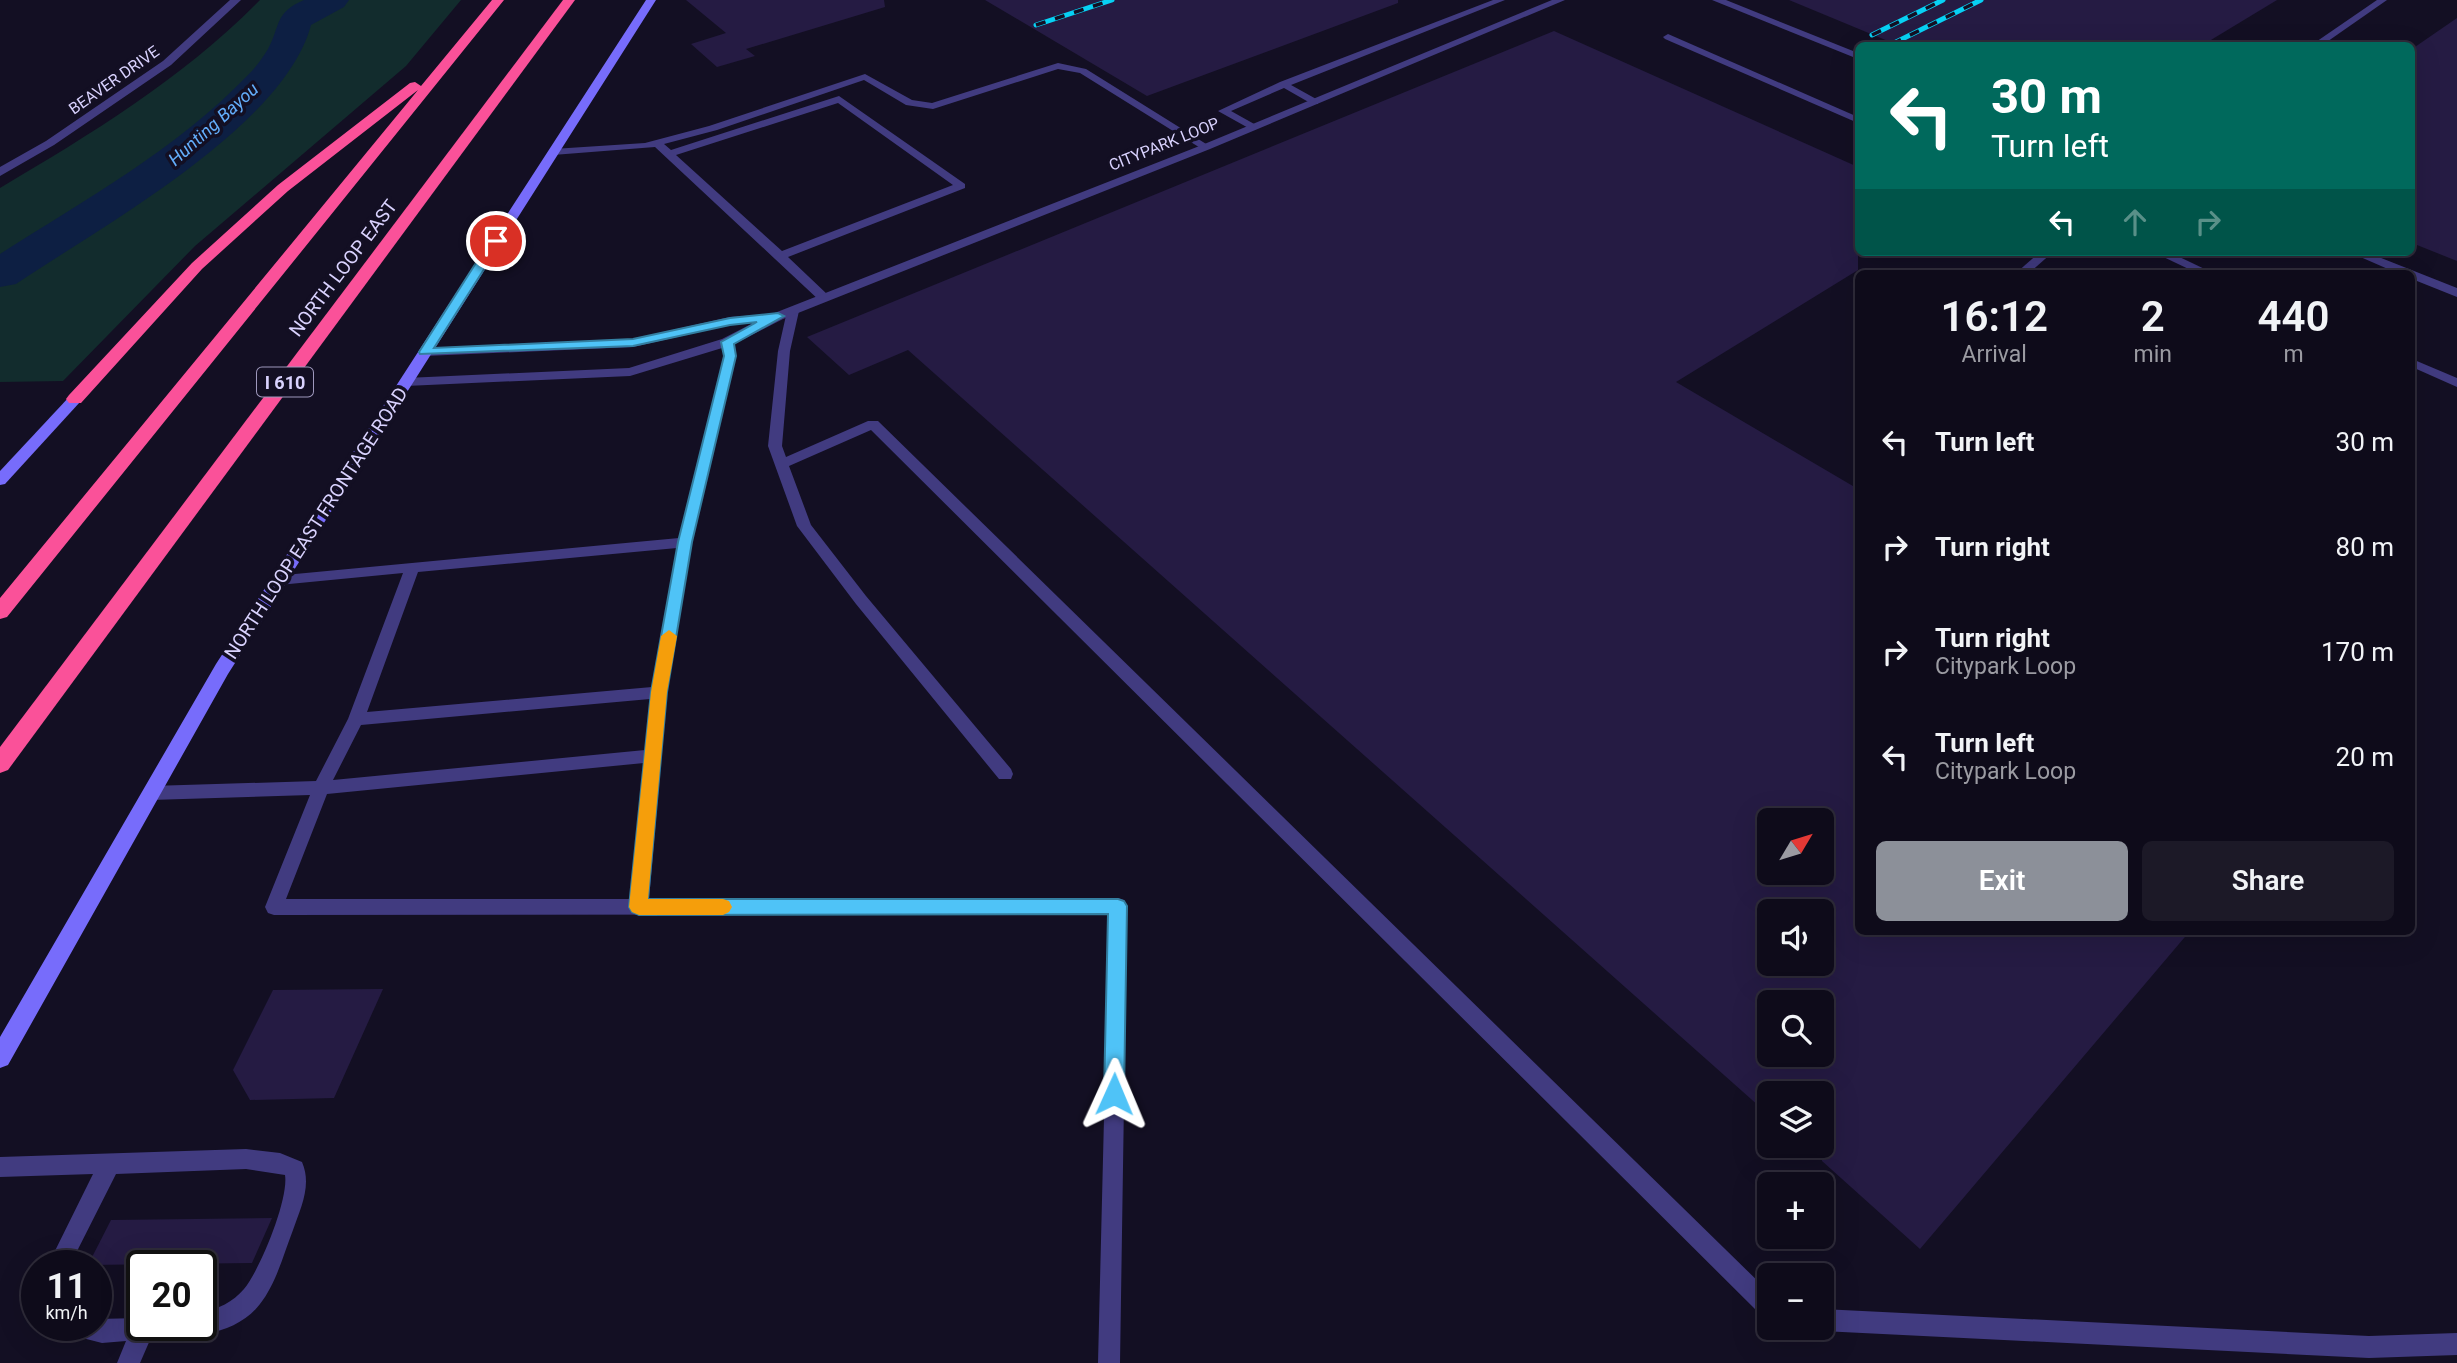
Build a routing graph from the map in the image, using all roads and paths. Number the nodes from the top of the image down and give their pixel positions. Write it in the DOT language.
graph roads {
  1 [pos="236,0"];
  2 [pos="498,0"];
  3 [pos="569,0"];
  4 [pos="650,0"];
  5 [pos="1501,0"];
  6 [pos="1560,0"];
  7 [pos="1717,0"];
  8 [pos="2383,0"];
  9 [pos="1668,37"];
  10 [pos="2320,42"];
  11 [pos="1855,55"];
  12 [pos="444,64"];
  13 [pos="1283,84"];
  14 [pos="1315,102"];
  15 [pos="1855,119"];
  16 [pos="1252,128"];
  17 [pos="657,143"];
  18 [pos="1206,147"];
  19 [pos="553,152"];
  20 [pos="669,154"];
  21 [pos="0,172"];
  22 [pos="780,256"];
  23 [pos="2042,256"];
  24 [pos="2168,256"];
  25 [pos="2365,256"];
  26 [pos="2026,270"];
  27 [pos="2200,270"];
  28 [pos="2400,270"];
  29 [pos="2415,276"];
  30 [pos="2457,293"];
  31 [pos="824,298"];
  32 [pos="793,311"];
  33 [pos="778,316"];
  34 [pos="727,342"];
  35 [pos="425,352"];
  36 [pos="2415,364"];
  37 [pos="406,382"];
  38 [pos="2457,383"];
  39 [pos="75,399"];
  40 [pos="780,465"];
  41 [pos="0,480"];
  42 [pos="685,542"];
  43 [pos="413,567"];
  44 [pos="279,580"];
  45 [pos="0,612"];
  46 [pos="659,692"];
  47 [pos="356,719"];
  48 [pos="653,756"];
  49 [pos="0,764"];
  50 [pos="1005,774"];
  51 [pos="321,788"];
  52 [pos="151,793"];
  53 [pos="639,907"];
  54 [pos="0,1058"];
  55 [pos="110,1163"];
  56 [pos="0,1167"];
  57 [pos="66,1250"];
  58 [pos="1757,1295"];
  59 [pos="217,1321"];
  60 [pos="1834,1321"];
  61 [pos="138,1341"];
  62 [pos="2457,1344"];
  63 [pos="128,1363"];
  64 [pos="1109,1363"];
  1 -- 21 [label="street, BEAVER DRIVE"];
  2 -- 12 [label="highway"];
  3 -- 49 [label="highway, NORTH LOOP EAST / I 610"];
  4 -- 19 [label="main road, NORTH LOOP EAST FRONTAGE ROAD"];
  5 -- 13 [label="lane"];
  6 -- 14 [label="street, CITYPARK LOOP"];
  7 -- 11 [label="street"];
  8 -- 10 [label="lane"];
  9 -- 15 [label="lane"];
  12 -- 39 [label="highway"];
  12 -- 45 [label="highway"];
  13 -- 14 [label="lane"];
  13 -- 16 [label="lane"];
  14 -- 16 [label="street, CITYPARK LOOP"];
  16 -- 18 [label="street, CITYPARK LOOP"];
  17 -- 18 [label="lane"];
  17 -- 19 [label="lane"];
  17 -- 20 [label="lane"];
  18 -- 31 [label="street, CITYPARK LOOP"];
  19 -- 35 [label="main road, NORTH LOOP EAST FRONTAGE ROAD"];
  20 -- 22 [label="lane"];
  20 -- 22 [label="lane"];
  22 -- 31 [label="lane"];
  23 -- 26 [label="lane"];
  24 -- 27 [label="lane"];
  25 -- 28 [label="street"];
  29 -- 30 [label="street"];
  31 -- 32 [label="street, CITYPARK LOOP"];
  32 -- 33 [label="street, CITYPARK LOOP"];
  32 -- 40 [label="lane"];
  33 -- 34 [label="street, CITYPARK LOOP"];
  33 -- 35 [label="street, CITYPARK LOOP"];
  34 -- 37 [label="street, CITYPARK LOOP"];
  34 -- 42 [label="lane"];
  35 -- 37 [label="main road, NORTH LOOP EAST FRONTAGE ROAD"];
  36 -- 38 [label="lane"];
  37 -- 44 [label="main road, NORTH LOOP EAST FRONTAGE ROAD"];
  39 -- 41 [label="main road"];
  40 -- 50 [label="lane"];
  40 -- 58 [label="lane"];
  42 -- 43 [label="lane"];
  42 -- 46 [label="lane"];
  43 -- 44 [label="lane"];
  43 -- 47 [label="lane"];
  44 -- 52 [label="main road, NORTH LOOP EAST FRONTAGE ROAD"];
  46 -- 47 [label="lane"];
  46 -- 48 [label="lane"];
  47 -- 51 [label="lane"];
  48 -- 51 [label="lane"];
  48 -- 53 [label="lane"];
  51 -- 52 [label="lane"];
  51 -- 53 [label="lane"];
  52 -- 54 [label="main road, NORTH LOOP EAST FRONTAGE ROAD"];
  53 -- 64 [label="lane"];
  55 -- 56 [label="lane"];
  55 -- 57 [label="lane"];
  55 -- 59 [label="lane"];
  60 -- 62 [label="lane"];
  61 -- 63 [label="lane"];
}
